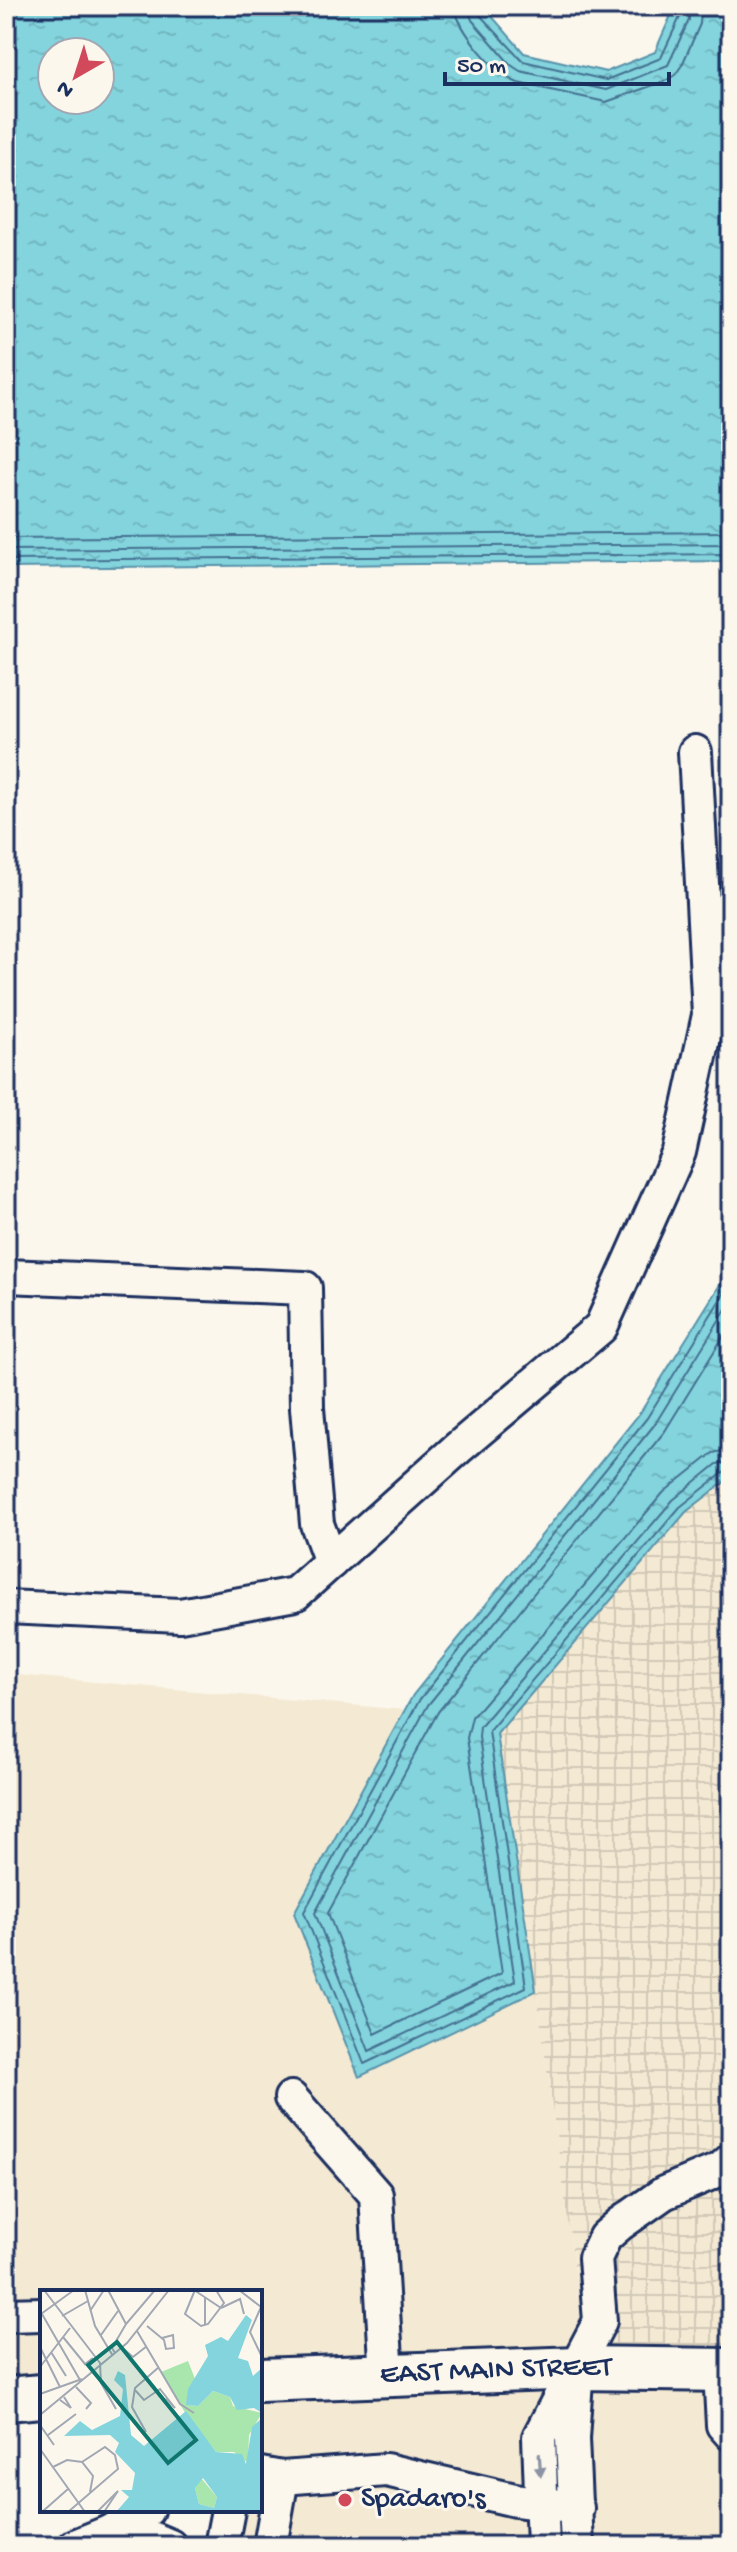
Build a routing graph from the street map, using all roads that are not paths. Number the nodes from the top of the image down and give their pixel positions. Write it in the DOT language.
graph roads {
  1 [pos="695,752"];
  2 [pos="6,1276"];
  3 [pos="331,1562"];
  4 [pos="6,1607"];
  5 [pos="291,2098"];
  6 [pos="731,2160"];
  7 [pos="40,2314"];
  8 [pos="6,2315"];
  9 [pos="577,2368"];
  10 [pos="725,2370"];
  11 [pos="387,2376"];
  12 [pos="262,2380"];
  13 [pos="40,2396"];
  14 [pos="6,2399"];
  15 [pos="731,2434"];
  16 [pos="271,2476"];
  17 [pos="543,2505"];
  18 [pos="577,2508"];
  19 [pos="144,2512"];
  20 [pos="228,2512"];
  21 [pos="109,2532"];
  22 [pos="75,2546"];
  23 [pos="170,2546"];
  24 [pos="221,2546"];
  25 [pos="270,2546"];
  26 [pos="543,2546"];
  27 [pos="577,2546"];
  1 -- 3 [label="street"];
  2 -- 3 [label="street"];
  3 -- 4 [label="street"];
  5 -- 11 [label="street"];
  6 -- 9 [label="street"];
  7 -- 8 [label="street"];
  9 -- 10 [label="main road, EAST MAIN STREET"];
  9 -- 11 [label="main road, EAST MAIN STREET"];
  9 -- 17 [label="street, one-way"];
  9 -- 18 [label="street"];
  10 -- 15 [label="street"];
  11 -- 12 [label="main road, EAST MAIN STREET"];
  13 -- 14 [label="main road"];
  16 -- 17 [label="street"];
  16 -- 25 [label="street"];
  17 -- 18 [label="street"];
  17 -- 26 [label="street"];
  18 -- 27 [label="street"];
  19 -- 21 [label="street"];
  20 -- 24 [label="street"];
  21 -- 22 [label="street"];
  21 -- 23 [label="street"];
}
